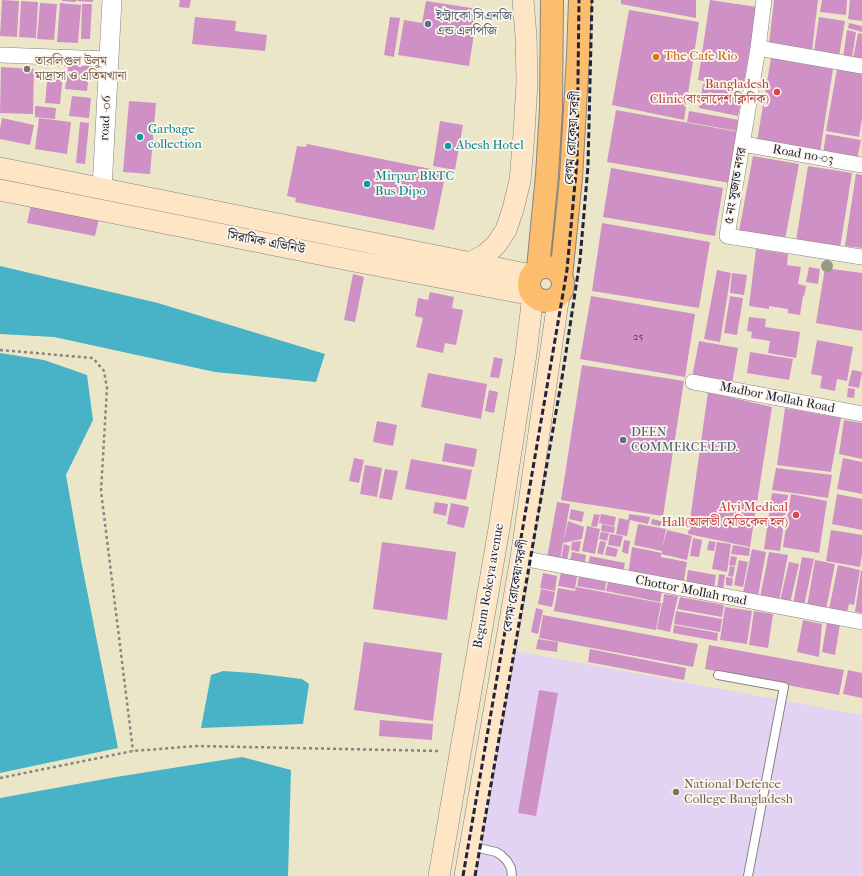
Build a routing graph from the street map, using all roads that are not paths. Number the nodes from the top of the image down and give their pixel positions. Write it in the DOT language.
graph roads {
  1 [pos="112,0"];
  2 [pos="523,0"];
  3 [pos="552,0"];
  4 [pos="580,0"];
  5 [pos="764,0"];
  6 [pos="758,48"];
  7 [pos="0,55"];
  8 [pos="109,59"];
  9 [pos="862,66"];
  10 [pos="743,144"];
  11 [pos="862,166"];
  12 [pos="0,168"];
  13 [pos="102,189"];
  14 [pos="0,190"];
  15 [pos="387,246"];
  16 [pos="862,257"];
  17 [pos="469,263"];
  18 [pos="383,266"];
  19 [pos="534,279"];
  20 [pos="560,286"];
  21 [pos="693,382"];
  22 [pos="862,414"];
  23 [pos="521,558"];
  24 [pos="862,622"];
  25 [pos="718,675"];
  26 [pos="470,846"];
  27 [pos="439,876"];
  28 [pos="465,876"];
  29 [pos="512,876"];
  30 [pos="748,876"];
  1 -- 8 [label="street, road -06"];
  2 -- 17 [label="main road"];
  3 -- 19 [label="main road, বেগম রোকেয়া সরণী"];
  4 -- 20 [label="main road, বেগম রোকেয়া সরণী"];
  5 -- 6 [label="street, ৫ নং সুজাত নগর"];
  6 -- 9 [label="street"];
  6 -- 10 [label="street, ৫ নং সুজাত নগর"];
  7 -- 8 [label="street"];
  8 -- 13 [label="street, road -06"];
  10 -- 11 [label="street, Road no-03"];
  10 -- 16 [label="street, ৫ নং সুজাত নগর"];
  12 -- 13 [label="main road, সিরামিক এভিনিউ"];
  13 -- 15 [label="main road, সিরামিক এভিনিউ"];
  14 -- 18 [label="main road, সিরামিক এভিনিউ"];
  15 -- 17 [label="main road, সিরামিক এভিনিউ"];
  15 -- 18 [label="main road"];
  17 -- 19 [label="main road, সিরামিক এভিনিউ"];
  18 -- 19 [label="main road, সিরামিক এভিনিউ"];
  19 -- 20 [label="main road"];
  19 -- 20 [label="main road"];
  19 -- 27 [label="main road, Begum Rokeya avenue"];
  20 -- 23 [label="main road, বেগম রোকেয়া সরণী"];
  21 -- 22 [label="street, Madbor Mollah Road"];
  23 -- 24 [label="street, Chottor Mollah road"];
  23 -- 26 [label="main road, বেগম রোকেয়া সরণী"];
  25 -- 30 [label="lane"];
  26 -- 28 [label="main road, বেগম রোকেয়া সরণী"];
  26 -- 29 [label="lane"];
}
